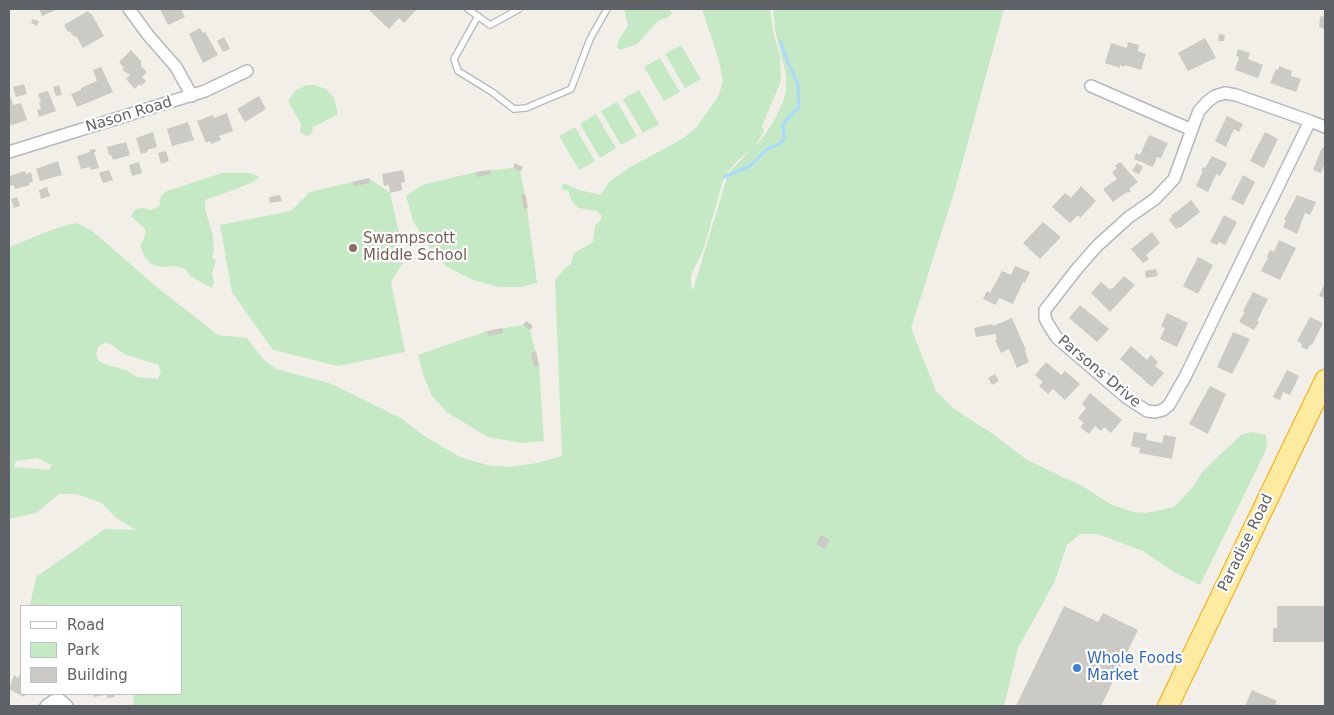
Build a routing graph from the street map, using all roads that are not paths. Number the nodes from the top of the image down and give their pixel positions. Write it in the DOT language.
graph roads {
  1 [pos="129,9"];
  2 [pos="468,9"];
  3 [pos="520,9"];
  4 [pos="607,9"];
  5 [pos="478,16"];
  6 [pos="247,71"];
  7 [pos="1091,86"];
  8 [pos="192,96"];
  9 [pos="1310,121"];
  10 [pos="1325,127"];
  11 [pos="1192,130"];
  12 [pos="9,152"];
  13 [pos="1325,380"];
  14 [pos="46,706"];
  15 [pos="67,706"];
  16 [pos="1168,706"];
  1 -- 8 [label="street"];
  2 -- 5 [label="lane"];
  3 -- 5 [label="lane"];
  4 -- 5 [label="lane"];
  6 -- 8 [label="street, Nason Road"];
  7 -- 11 [label="street"];
  8 -- 12 [label="street, Nason Road"];
  9 -- 10 [label="street, Parsons Drive"];
  9 -- 11 [label="street, Parsons Drive"];
  9 -- 11 [label="street, Parsons Drive"];
  13 -- 16 [label="highway, Paradise Road"];
  14 -- 15 [label="street"];
}
